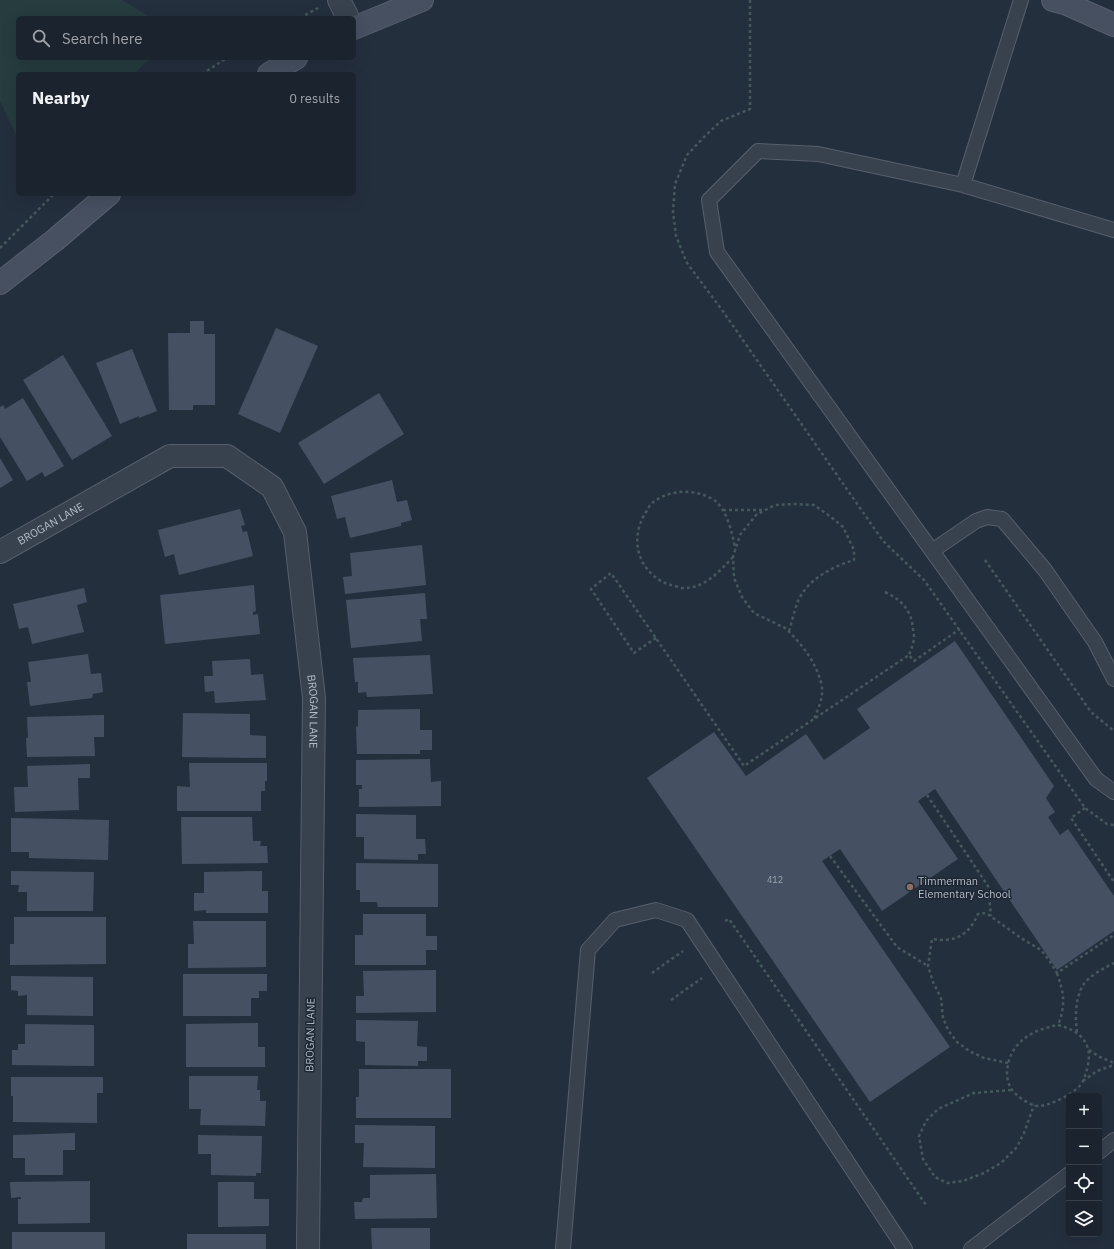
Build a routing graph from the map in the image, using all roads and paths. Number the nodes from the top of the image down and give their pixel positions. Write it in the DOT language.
graph roads {
  1 [pos="339,0"];
  2 [pos="422,0"];
  3 [pos="1020,0"];
  4 [pos="1053,0"];
  5 [pos="347,16"];
  6 [pos="1114,25"];
  7 [pos="356,27"];
  8 [pos="224,60"];
  9 [pos="293,60"];
  10 [pos="205,72"];
  11 [pos="272,72"];
  12 [pos="962,185"];
  13 [pos="52,196"];
  14 [pos="107,196"];
  15 [pos="1114,230"];
  16 [pos="0,248"];
  17 [pos="0,283"];
  18 [pos="722,510"];
  19 [pos="766,510"];
  20 [pos="735,551"];
  21 [pos="932,551"];
  22 [pos="0,552"];
  23 [pos="733,557"];
  24 [pos="985,560"];
  25 [pos="885,592"];
  26 [pos="960,630"];
  27 [pos="789,631"];
  28 [pos="656,638"];
  29 [pos="909,654"];
  30 [pos="1114,678"];
  31 [pos="814,719"];
  32 [pos="1114,732"];
  33 [pos="1114,792"];
  34 [pos="927,795"];
  35 [pos="1085,808"];
  36 [pos="830,856"];
  37 [pos="1114,882"];
  38 [pos="991,916"];
  39 [pos="725,921"];
  40 [pos="1114,935"];
  41 [pos="683,951"];
  42 [pos="1114,963"];
  43 [pos="928,966"];
  44 [pos="652,973"];
  45 [pos="1057,973"];
  46 [pos="702,978"];
  47 [pos="671,1000"];
  48 [pos="1058,1025"];
  49 [pos="1077,1032"];
  50 [pos="1089,1050"];
  51 [pos="1008,1063"];
  52 [pos="1114,1064"];
  53 [pos="1083,1082"];
  54 [pos="1011,1090"];
  55 [pos="1034,1105"];
  56 [pos="1114,1140"];
  57 [pos="1102,1150"];
  58 [pos="1066,1176"];
  59 [pos="926,1205"];
  60 [pos="308,1249"];
  61 [pos="563,1249"];
  62 [pos="905,1249"];
  63 [pos="971,1249"];
  1 -- 5 [label="street"];
  2 -- 7 [label="street"];
  3 -- 12 [label="lane"];
  4 -- 6 [label="street"];
  8 -- 10 [label="path"];
  9 -- 11 [label="street"];
  12 -- 15 [label="lane"];
  12 -- 21 [label="lane"];
  13 -- 16 [label="path"];
  14 -- 17 [label="street"];
  18 -- 19 [label="path"];
  18 -- 20 [label="path"];
  18 -- 23 [label="path"];
  19 -- 20 [label="path"];
  19 -- 27 [label="path"];
  20 -- 23 [label="path"];
  21 -- 30 [label="lane"];
  21 -- 33 [label="lane"];
  22 -- 60 [label="street, BROGAN LANE"];
  23 -- 27 [label="path"];
  24 -- 32 [label="path"];
  25 -- 29 [label="path"];
  26 -- 29 [label="path"];
  27 -- 31 [label="path"];
  28 -- 28 [label="path"];
  28 -- 31 [label="path"];
  29 -- 31 [label="path"];
  34 -- 38 [label="path"];
  35 -- 37 [label="path"];
  36 -- 43 [label="path"];
  38 -- 43 [label="path"];
  38 -- 45 [label="path"];
  39 -- 59 [label="path"];
  40 -- 45 [label="path"];
  41 -- 44 [label="path"];
  42 -- 49 [label="path"];
  43 -- 51 [label="path"];
  45 -- 48 [label="path"];
  46 -- 47 [label="path"];
  48 -- 49 [label="path"];
  48 -- 51 [label="path"];
  49 -- 50 [label="path"];
  50 -- 52 [label="path"];
  50 -- 53 [label="path"];
  51 -- 54 [label="path"];
  52 -- 53 [label="path"];
  53 -- 55 [label="path"];
  54 -- 55 [label="path"];
  54 -- 55 [label="path"];
  56 -- 57 [label="lane"];
  58 -- 63 [label="lane"];
  61 -- 62 [label="lane"];
}
